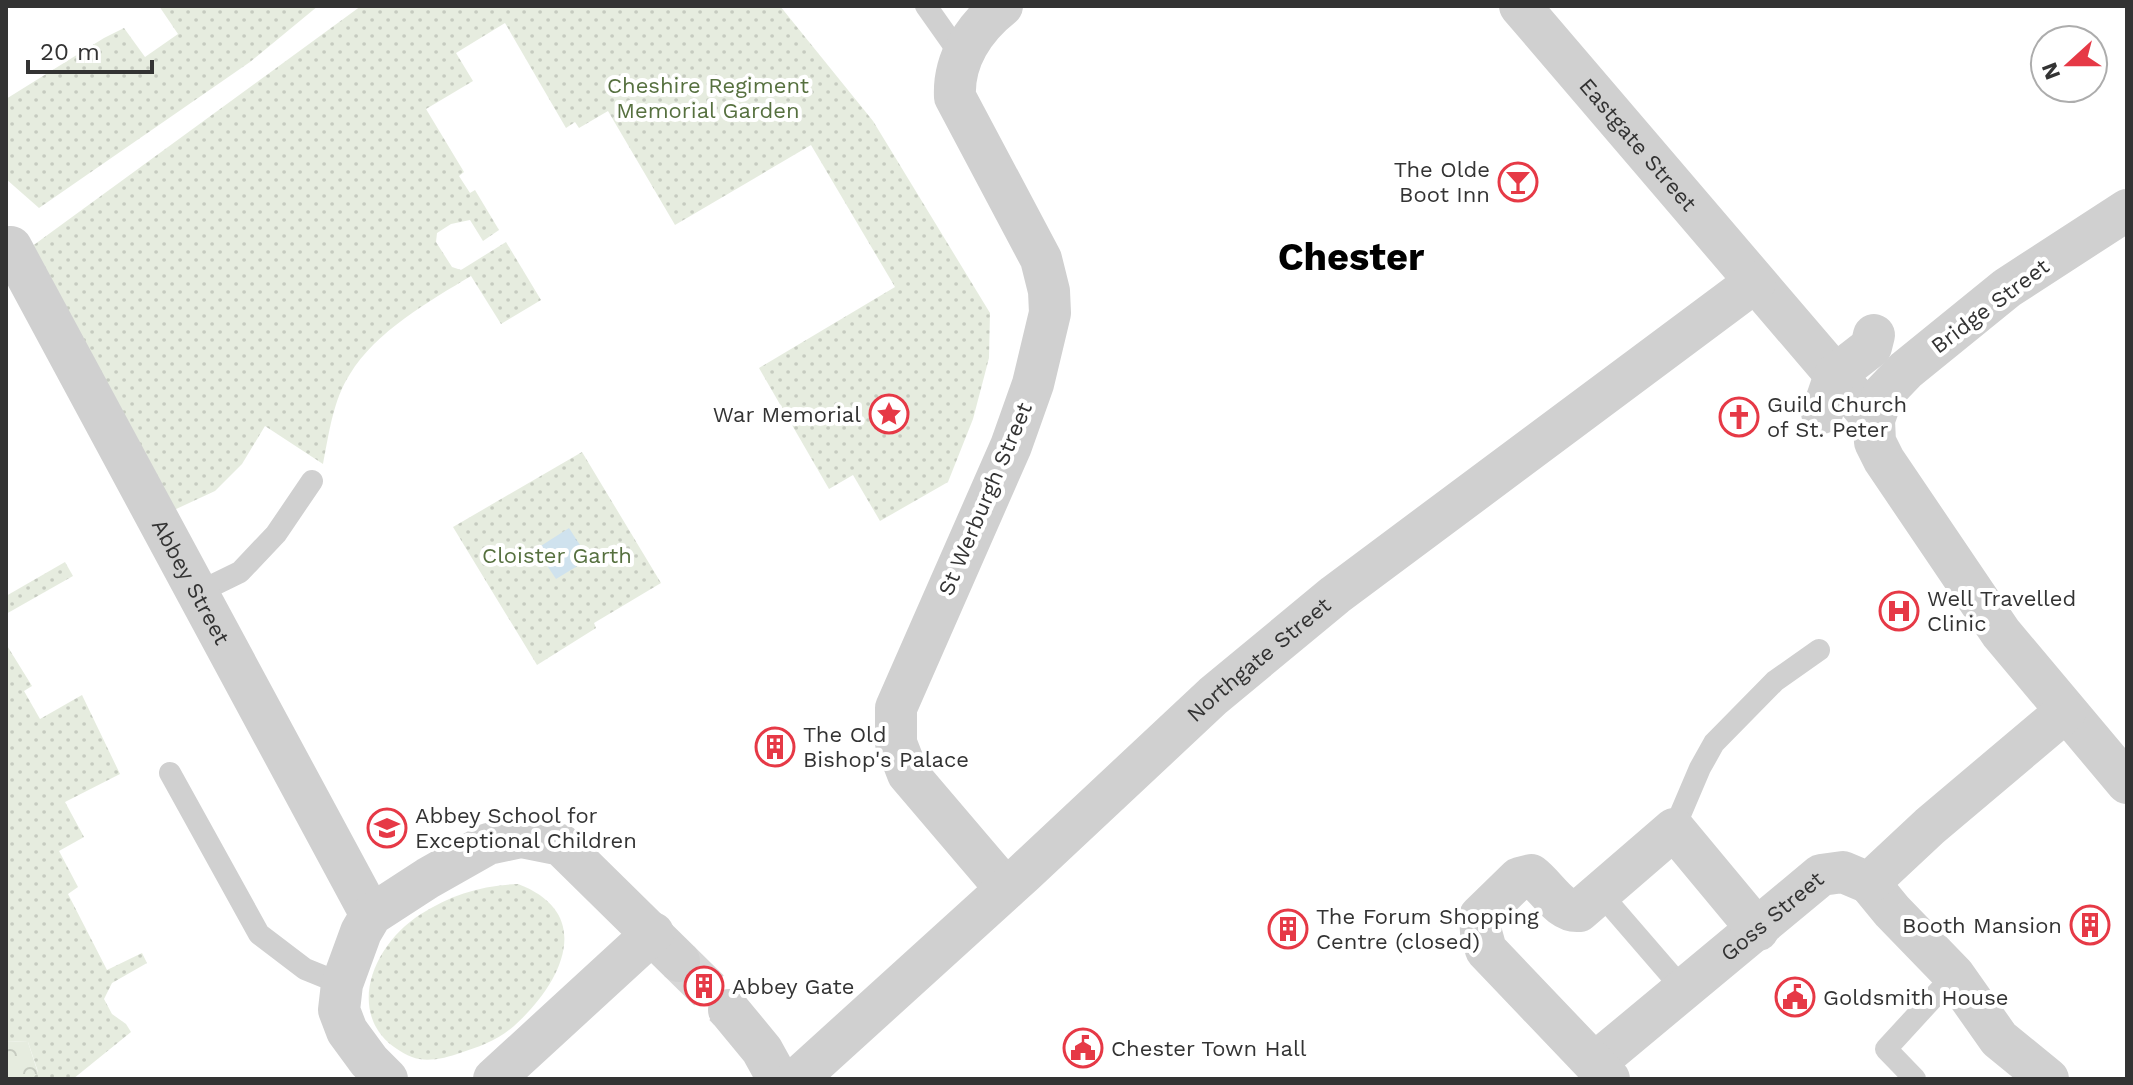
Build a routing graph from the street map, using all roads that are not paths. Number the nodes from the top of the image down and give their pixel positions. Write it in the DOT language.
graph roads {
  1 [pos="926,6"];
  2 [pos="1002,6"];
  3 [pos="1520,6"];
  4 [pos="962,57"];
  5 [pos="2127,210"];
  6 [pos="11,247"];
  7 [pos="1755,282"];
  8 [pos="1874,335"];
  9 [pos="1828,394"];
  10 [pos="1874,420"];
  11 [pos="312,481"];
  12 [pos="197,593"];
  13 [pos="1819,650"];
  14 [pos="2065,712"];
  15 [pos="170,773"];
  16 [pos="2127,783"];
  17 [pos="1674,829"];
  18 [pos="1869,883"];
  19 [pos="1006,889"];
  20 [pos="1600,893"];
  21 [pos="371,915"];
  22 [pos="1758,930"];
  23 [pos="1954,975"];
  24 [pos="342,984"];
  25 [pos="1683,989"];
  26 [pos="729,1010"];
  27 [pos="1602,1071"];
  28 [pos="387,1079"];
  29 [pos="494,1079"];
  30 [pos="778,1079"];
  31 [pos="797,1079"];
  32 [pos="1915,1079"];
  33 [pos="2048,1079"];
  1 -- 4 [label="lane"];
  2 -- 4 [label="street, St Werburgh Street"];
  3 -- 7 [label="street, Eastgate Street"];
  4 -- 19 [label="street, St Werburgh Street"];
  5 -- 10 [label="street, Bridge Street"];
  6 -- 12 [label="street, Abbey Street"];
  7 -- 9 [label="street, Eastgate Street"];
  7 -- 19 [label="street, Northgate Street"];
  8 -- 9 [label="street"];
  9 -- 10 [label="street, Eastgate Street"];
  10 -- 14 [label="street"];
  11 -- 12 [label="lane"];
  12 -- 21 [label="street, Abbey Street"];
  13 -- 17 [label="lane"];
  14 -- 16 [label="street"];
  14 -- 18 [label="street"];
  15 -- 24 [label="lane"];
  17 -- 20 [label="street"];
  17 -- 22 [label="street"];
  18 -- 22 [label="street, Goss Street"];
  18 -- 23 [label="street"];
  19 -- 31 [label="street, Northgate Street"];
  20 -- 25 [label="lane"];
  20 -- 27 [label="street"];
  21 -- 24 [label="street"];
  21 -- 29 [label="street"];
  22 -- 25 [label="street, Goss Street"];
  23 -- 32 [label="lane"];
  23 -- 33 [label="street"];
  24 -- 28 [label="street"];
  25 -- 27 [label="street, Goss Street"];
  26 -- 30 [label="street"];
}
